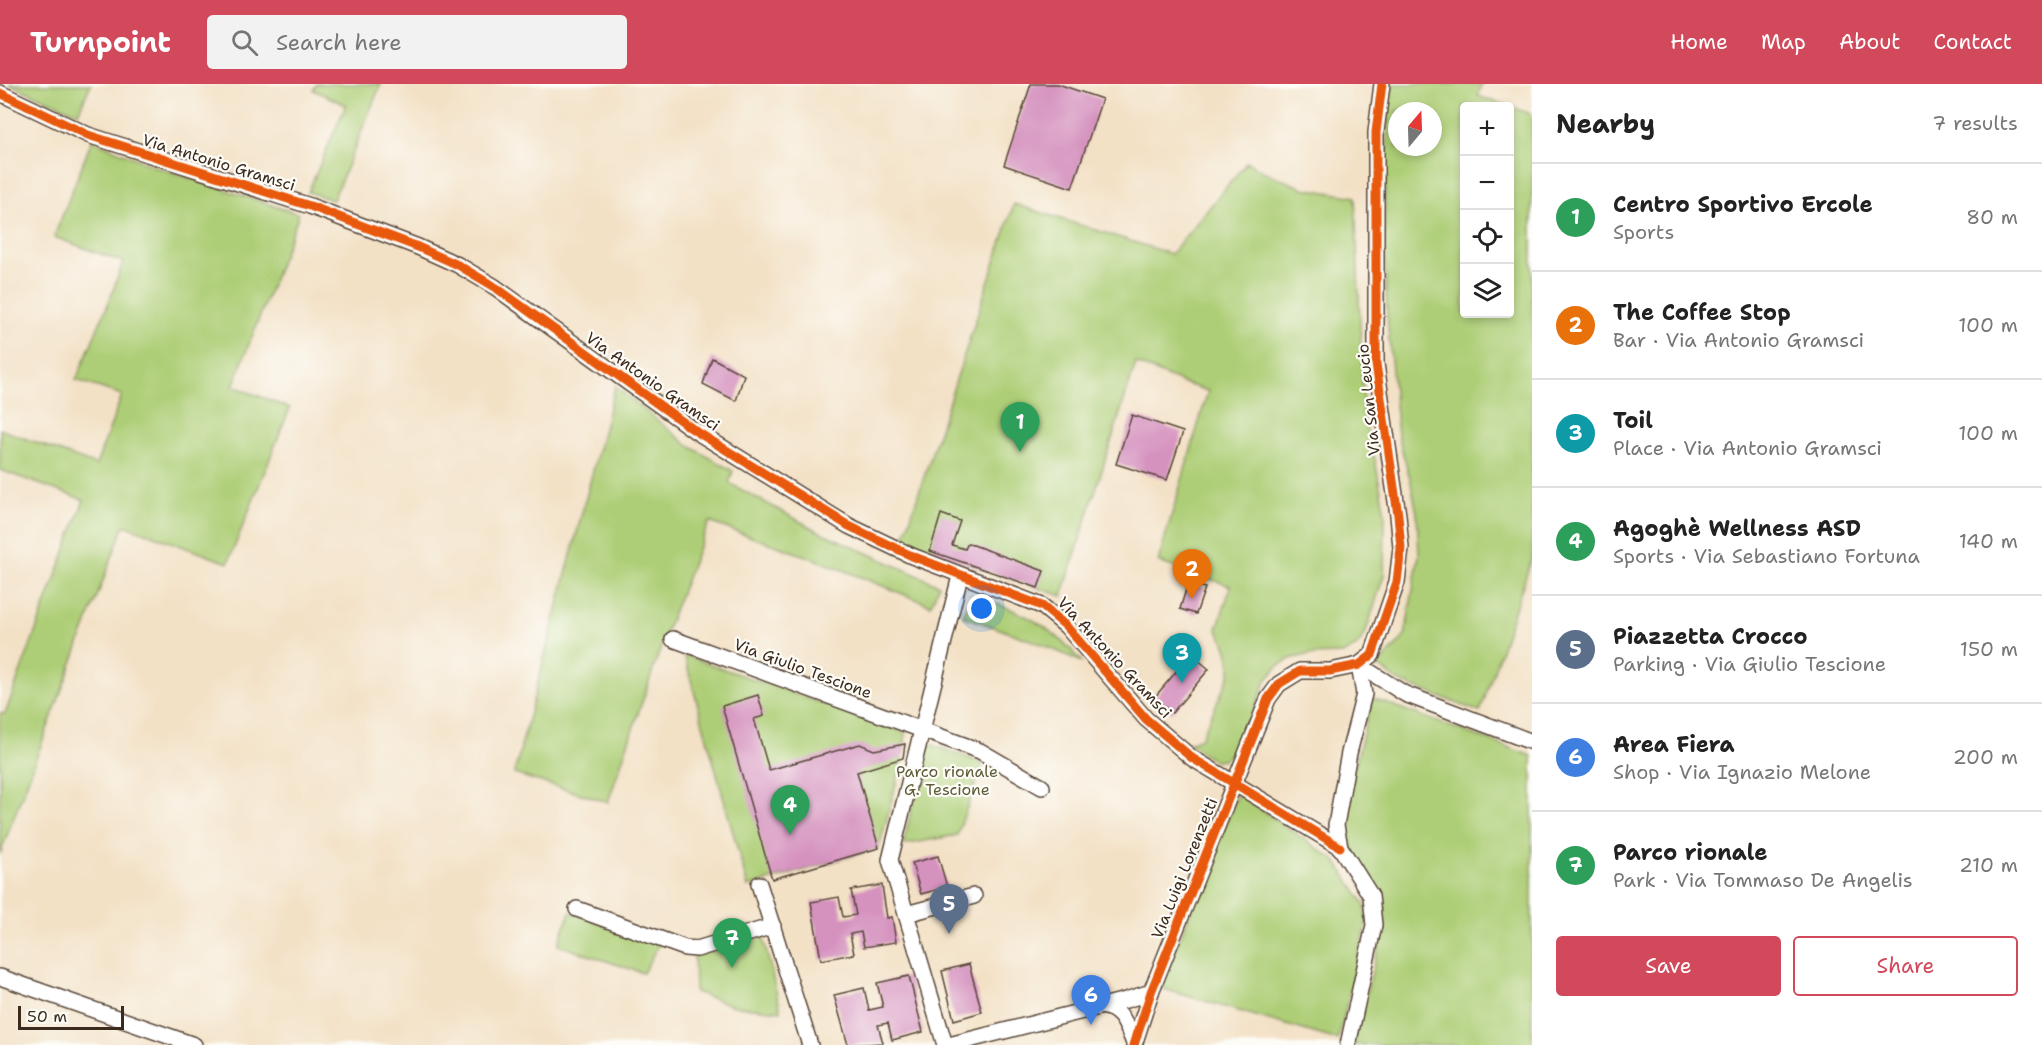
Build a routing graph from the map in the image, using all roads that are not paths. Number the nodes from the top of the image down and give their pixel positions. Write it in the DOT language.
graph roads {
  1 [pos="1382,84"];
  2 [pos="0,93"];
  3 [pos="960,576"];
  4 [pos="673,639"];
  5 [pos="1359,665"];
  6 [pos="921,730"];
  7 [pos="1532,742"];
  8 [pos="1234,784"];
  9 [pos="1042,787"];
  10 [pos="1340,847"];
  11 [pos="759,884"];
  12 [pos="974,896"];
  13 [pos="577,909"];
  14 [pos="906,914"];
  15 [pos="773,926"];
  16 [pos="0,977"];
  17 [pos="1151,992"];
  18 [pos="1101,1006"];
  19 [pos="1134,1044"];
  20 [pos="194,1045"];
  21 [pos="810,1045"];
  22 [pos="947,1045"];
  23 [pos="1348,1045"];
  1 -- 5 [label="street, Via San Leucio"];
  2 -- 3 [label="street, Via Antonio Gramsci"];
  3 -- 6 [label="street"];
  3 -- 8 [label="street, Via Antonio Gramsci"];
  4 -- 6 [label="street, Via Giulio Tescione"];
  5 -- 7 [label="street"];
  5 -- 8 [label="street, Via Luigi Lorenzetti"];
  5 -- 10 [label="street"];
  6 -- 9 [label="street, Via Giulio Tescione"];
  6 -- 14 [label="street"];
  8 -- 10 [label="street, Via Antonio Gramsci"];
  8 -- 17 [label="street, Via Luigi Lorenzetti"];
  10 -- 23 [label="street"];
  11 -- 15 [label="street"];
  12 -- 14 [label="street"];
  13 -- 15 [label="street"];
  14 -- 22 [label="street"];
  15 -- 21 [label="street"];
  16 -- 20 [label="street"];
  17 -- 18 [label="street"];
  17 -- 19 [label="street, Via Luigi Lorenzetti"];
  18 -- 19 [label="street"];
  18 -- 22 [label="street"];
}
